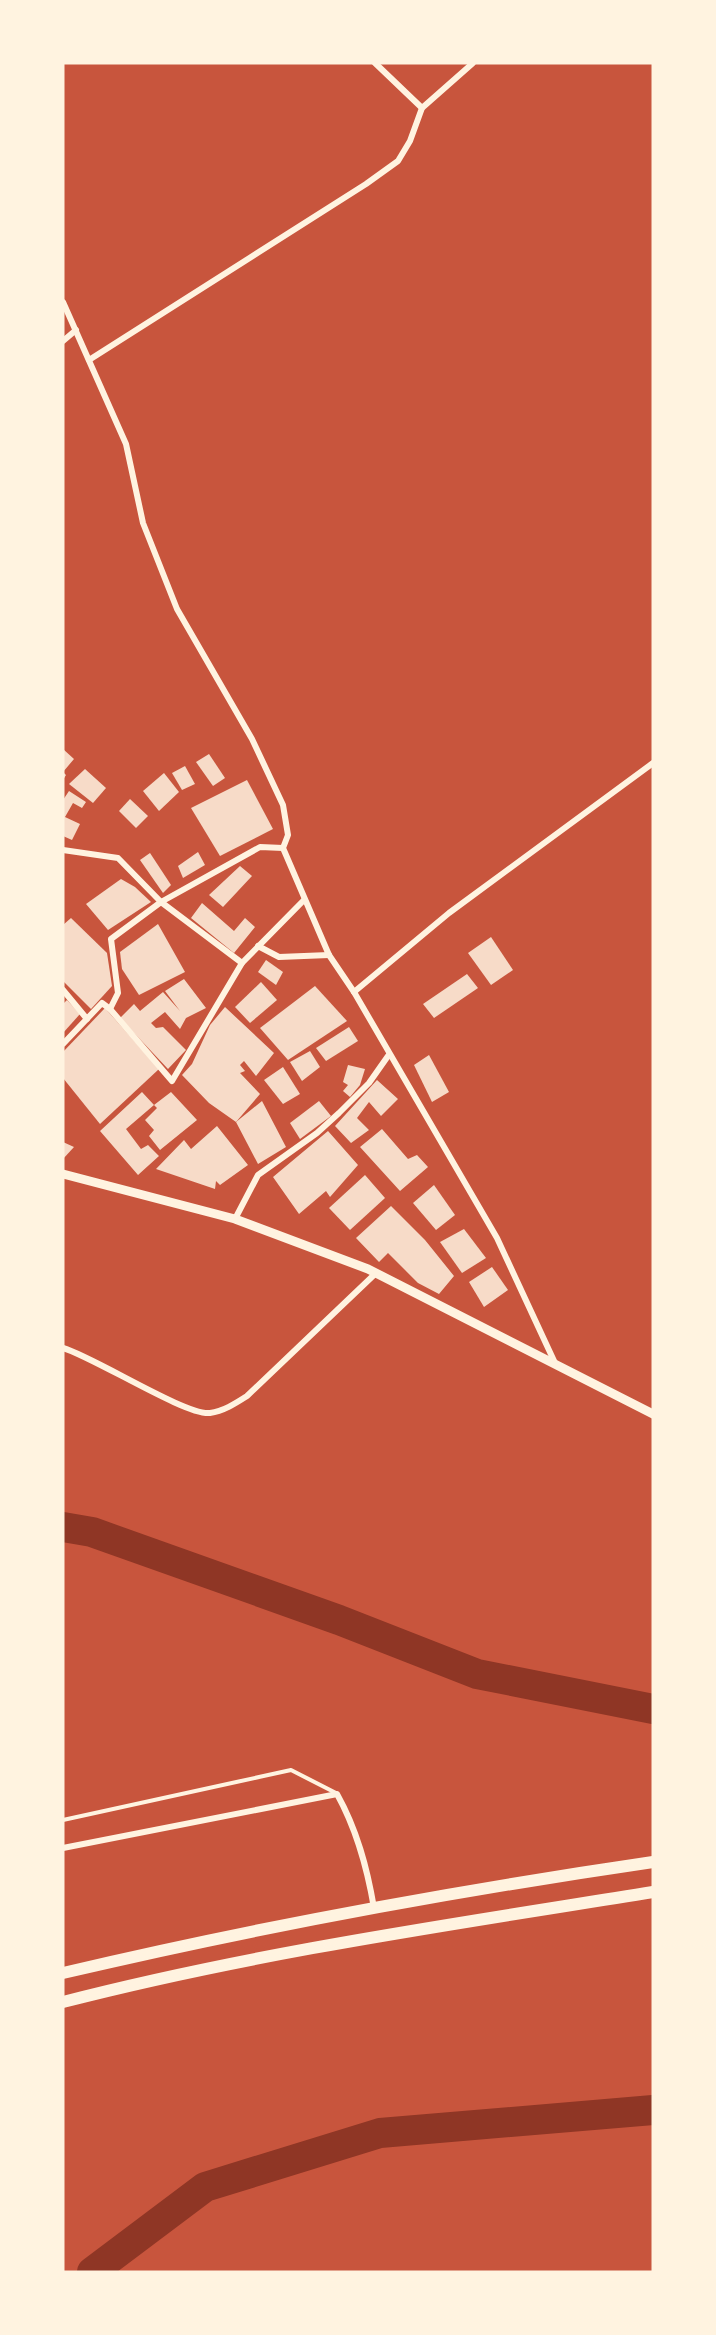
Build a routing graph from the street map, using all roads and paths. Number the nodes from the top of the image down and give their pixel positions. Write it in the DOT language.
graph roads {
  1 [pos="375,63"];
  2 [pos="473,63"];
  3 [pos="422,108"];
  4 [pos="63,302"];
  5 [pos="76,330"];
  6 [pos="63,341"];
  7 [pos="89,360"];
  8 [pos="653,763"];
  9 [pos="283,848"];
  10 [pos="63,850"];
  11 [pos="304,900"];
  12 [pos="161,902"];
  13 [pos="258,946"];
  14 [pos="328,955"];
  15 [pos="242,963"];
  16 [pos="63,990"];
  17 [pos="354,992"];
  18 [pos="110,1009"];
  19 [pos="87,1019"];
  20 [pos="63,1044"];
  21 [pos="388,1056"];
  22 [pos="63,1174"];
  23 [pos="235,1219"];
  24 [pos="376,1273"];
  25 [pos="63,1348"];
  26 [pos="556,1366"];
  27 [pos="653,1414"];
  28 [pos="337,1794"];
  29 [pos="63,1820"];
  30 [pos="63,1848"];
  31 [pos="653,1862"];
  32 [pos="653,1892"];
  33 [pos="374,1908"];
  34 [pos="63,1974"];
  35 [pos="63,2002"];
  1 -- 3 [label="street"];
  2 -- 3 [label="street"];
  3 -- 7 [label="street"];
  4 -- 5 [label="street"];
  5 -- 6 [label="street"];
  5 -- 7 [label="street"];
  7 -- 9 [label="street"];
  8 -- 17 [label="street"];
  9 -- 11 [label="street"];
  9 -- 12 [label="street"];
  10 -- 12 [label="street"];
  11 -- 13 [label="street"];
  11 -- 14 [label="street"];
  12 -- 15 [label="street"];
  12 -- 18 [label="street"];
  13 -- 14 [label="street"];
  13 -- 15 [label="street"];
  14 -- 17 [label="street"];
  15 -- 18 [label="street"];
  16 -- 19 [label="street"];
  17 -- 21 [label="street"];
  18 -- 19 [label="street"];
  19 -- 20 [label="street"];
  21 -- 23 [label="street"];
  21 -- 26 [label="street"];
  22 -- 23 [label="street"];
  23 -- 24 [label="street"];
  24 -- 25 [label="street"];
  24 -- 26 [label="street"];
  26 -- 27 [label="street"];
  28 -- 29 [label="lane"];
  28 -- 30 [label="street"];
  28 -- 33 [label="street"];
  31 -- 33 [label="main road"];
  32 -- 35 [label="main road"];
  33 -- 34 [label="main road"];
}
